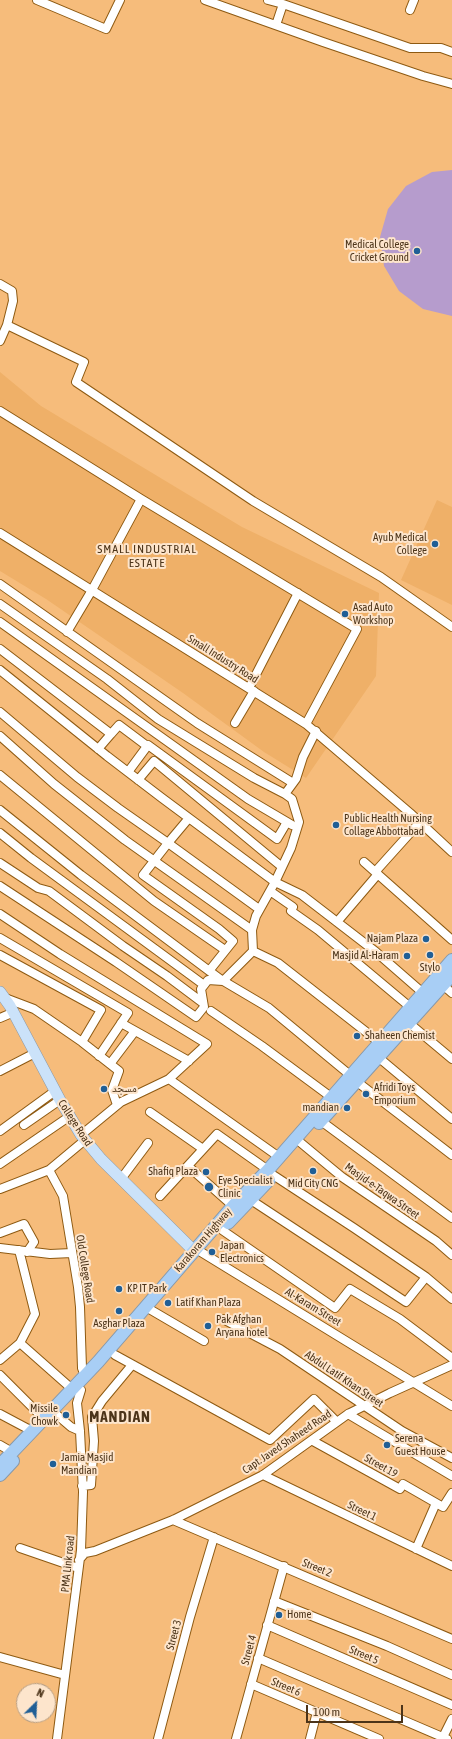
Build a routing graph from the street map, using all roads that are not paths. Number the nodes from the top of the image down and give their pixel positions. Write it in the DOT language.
graph roads {
  1 [pos="37,0"];
  2 [pos="120,0"];
  3 [pos="205,0"];
  4 [pos="268,0"];
  5 [pos="414,0"];
  6 [pos="283,4"];
  7 [pos="410,10"];
  8 [pos="276,25"];
  9 [pos="452,52"];
  10 [pos="452,84"];
  11 [pos="0,284"];
  12 [pos="8,326"];
  13 [pos="0,341"];
  14 [pos="0,411"];
  15 [pos="141,499"];
  16 [pos="0,533"];
  17 [pos="0,584"];
  18 [pos="92,590"];
  19 [pos="298,593"];
  20 [pos="0,604"];
  21 [pos="0,622"];
  22 [pos="452,627"];
  23 [pos="67,632"];
  24 [pos="0,649"];
  25 [pos="0,670"];
  26 [pos="252,690"];
  27 [pos="0,712"];
  28 [pos="235,723"];
  29 [pos="306,724"];
  30 [pos="316,731"];
  31 [pos="111,734"];
  32 [pos="0,736"];
  33 [pos="147,746"];
  34 [pos="98,749"];
  35 [pos="128,772"];
  36 [pos="0,775"];
  37 [pos="138,780"];
  38 [pos="293,783"];
  39 [pos="285,794"];
  40 [pos="0,810"];
  41 [pos="189,818"];
  42 [pos="287,822"];
  43 [pos="420,822"];
  44 [pos="298,827"];
  45 [pos="0,833"];
  46 [pos="168,843"];
  47 [pos="452,852"];
  48 [pos="153,860"];
  49 [pos="364,862"];
  50 [pos="0,863"];
  51 [pos="282,867"];
  52 [pos="377,873"];
  53 [pos="275,882"];
  54 [pos="0,886"];
  55 [pos="270,892"];
  56 [pos="260,909"];
  57 [pos="0,914"];
  58 [pos="337,922"];
  59 [pos="252,930"];
  60 [pos="0,938"];
  61 [pos="452,940"];
  62 [pos="225,950"];
  63 [pos="253,951"];
  64 [pos="0,955"];
  65 [pos="452,960"];
  66 [pos="209,971"];
  67 [pos="452,975"];
  68 [pos="223,981"];
  69 [pos="443,985"];
  70 [pos="204,986"];
  71 [pos="423,993"];
  72 [pos="452,994"];
  73 [pos="2,995"];
  74 [pos="203,1003"];
  75 [pos="410,1007"];
  76 [pos="211,1011"];
  77 [pos="14,1012"];
  78 [pos="0,1018"];
  79 [pos="121,1023"];
  80 [pos="409,1023"];
  81 [pos="136,1031"];
  82 [pos="82,1042"];
  83 [pos="379,1042"];
  84 [pos="35,1053"];
  85 [pos="100,1056"];
  86 [pos="378,1057"];
  87 [pos="452,1059"];
  88 [pos="189,1061"];
  89 [pos="110,1064"];
  90 [pos="0,1071"];
  91 [pos="353,1078"];
  92 [pos="169,1079"];
  93 [pos="58,1096"];
  94 [pos="331,1097"];
  95 [pos="117,1104"];
  96 [pos="150,1112"];
  97 [pos="70,1116"];
  98 [pos="452,1119"];
  99 [pos="321,1121"];
  100 [pos="24,1126"];
  101 [pos="0,1131"];
  102 [pos="83,1137"];
  103 [pos="148,1143"];
  104 [pos="301,1143"];
  105 [pos="203,1150"];
  106 [pos="452,1155"];
  107 [pos="279,1157"];
  108 [pos="0,1164"];
  109 [pos="188,1166"];
  110 [pos="49,1170"];
  111 [pos="271,1173"];
  112 [pos="121,1179"];
  113 [pos="0,1189"];
  114 [pos="160,1196"];
  115 [pos="251,1200"];
  116 [pos="233,1206"];
  117 [pos="452,1218"];
  118 [pos="222,1230"];
  119 [pos="0,1233"];
  120 [pos="1,1249"];
  121 [pos="23,1251"];
  122 [pos="198,1251"];
  123 [pos="72,1253"];
  124 [pos="452,1255"];
  125 [pos="426,1277"];
  126 [pos="452,1299"];
  127 [pos="151,1310"];
  128 [pos="223,1318"];
  129 [pos="204,1341"];
  130 [pos="20,1343"];
  131 [pos="115,1355"];
  132 [pos="452,1358"];
  133 [pos="0,1360"];
  134 [pos="132,1365"];
  135 [pos="452,1365"];
  136 [pos="0,1375"];
  137 [pos="85,1376"];
  138 [pos="414,1382"];
  139 [pos="77,1390"];
  140 [pos="364,1405"];
  141 [pos="452,1406"];
  142 [pos="0,1414"];
  143 [pos="348,1414"];
  144 [pos="57,1415"];
  145 [pos="44,1419"];
  146 [pos="337,1422"];
  147 [pos="32,1431"];
  148 [pos="80,1431"];
  149 [pos="313,1441"];
  150 [pos="0,1445"];
  151 [pos="12,1452"];
  152 [pos="452,1458"];
  153 [pos="0,1465"];
  154 [pos="0,1475"];
  155 [pos="263,1475"];
  156 [pos="452,1476"];
  157 [pos="82,1486"];
  158 [pos="452,1493"];
  159 [pos="436,1503"];
  160 [pos="173,1520"];
  161 [pos="214,1537"];
  162 [pos="82,1538"];
  163 [pos="20,1548"];
  164 [pos="416,1549"];
  165 [pos="92,1552"];
  166 [pos="79,1564"];
  167 [pos="284,1566"];
  168 [pos="452,1566"];
  169 [pos="274,1600"];
  170 [pos="267,1625"];
  171 [pos="452,1639"];
  172 [pos="0,1657"];
  173 [pos="258,1658"];
  174 [pos="65,1675"];
  175 [pos="452,1675"];
  176 [pos="251,1684"];
  177 [pos="452,1705"];
  178 [pos="317,1712"];
  179 [pos="452,1718"];
  180 [pos="374,1738"];
  181 [pos="444,1738"];
  182 [pos="57,1739"];
  183 [pos="158,1739"];
  184 [pos="236,1739"];
  185 [pos="310,1739"];
  1 -- 2 [label="street"];
  3 -- 8 [label="street"];
  4 -- 6 [label="street"];
  5 -- 7 [label="street"];
  6 -- 8 [label="street"];
  6 -- 9 [label="street"];
  8 -- 10 [label="street"];
  11 -- 12 [label="street"];
  12 -- 13 [label="street"];
  12 -- 22 [label="street"];
  14 -- 15 [label="street"];
  15 -- 18 [label="street"];
  15 -- 19 [label="street"];
  16 -- 18 [label="street, Small Industry Road"];
  17 -- 23 [label="street"];
  18 -- 23 [label="street"];
  18 -- 26 [label="street, Small Industry Road"];
  19 -- 26 [label="street"];
  19 -- 29 [label="street"];
  20 -- 39 [label="street"];
  21 -- 42 [label="street"];
  23 -- 38 [label="street"];
  24 -- 31 [label="street"];
  25 -- 34 [label="street"];
  26 -- 28 [label="street"];
  26 -- 29 [label="street, Small Industry Road"];
  27 -- 46 [label="street"];
  29 -- 30 [label="street, Small Industry Road"];
  30 -- 38 [label="street"];
  30 -- 43 [label="street, Small Industry Road"];
  31 -- 33 [label="street"];
  31 -- 34 [label="street"];
  32 -- 48 [label="street"];
  33 -- 35 [label="street"];
  33 -- 42 [label="street"];
  34 -- 35 [label="street"];
  35 -- 37 [label="street"];
  36 -- 62 [label="street"];
  37 -- 41 [label="street"];
  37 -- 51 [label="street"];
  38 -- 39 [label="street"];
  39 -- 44 [label="street"];
  40 -- 66 [label="street"];
  41 -- 46 [label="street"];
  41 -- 53 [label="street"];
  42 -- 44 [label="street"];
  43 -- 47 [label="street, Small Industry Road"];
  43 -- 52 [label="street"];
  44 -- 51 [label="street"];
  45 -- 70 [label="street"];
  46 -- 48 [label="street"];
  46 -- 56 [label="street"];
  48 -- 59 [label="street"];
  48 -- 62 [label="street"];
  49 -- 52 [label="street"];
  50 -- 74 [label="street"];
  51 -- 53 [label="street"];
  52 -- 58 [label="street"];
  52 -- 61 [label="street"];
  53 -- 55 [label="street"];
  53 -- 58 [label="street"];
  54 -- 74 [label="street"];
  55 -- 56 [label="street"];
  55 -- 75 [label="street"];
  56 -- 59 [label="street"];
  57 -- 88 [label="street"];
  58 -- 71 [label="street"];
  59 -- 63 [label="street"];
  60 -- 79 [label="street"];
  62 -- 66 [label="street"];
  63 -- 68 [label="street"];
  63 -- 83 [label="street"];
  64 -- 82 [label="street"];
  65 -- 71 [label="highway, Karakoram Highway"];
  66 -- 68 [label="street"];
  67 -- 69 [label="highway, Karakoram Highway"];
  68 -- 70 [label="street"];
  68 -- 91 [label="street"];
  69 -- 72 [label="street"];
  69 -- 80 [label="highway, Karakoram Highway"];
  70 -- 74 [label="street"];
  71 -- 75 [label="highway, Karakoram Highway"];
  73 -- 77 [label="main road, College Road"];
  73 -- 82 [label="street"];
  75 -- 83 [label="highway, Karakoram Highway"];
  76 -- 94 [label="street"];
  77 -- 78 [label="street"];
  77 -- 84 [label="main road, College Road"];
  79 -- 81 [label="street"];
  79 -- 85 [label="street"];
  80 -- 86 [label="highway, Karakoram Highway"];
  80 -- 87 [label="street"];
  81 -- 88 [label="street"];
  81 -- 89 [label="street"];
  82 -- 85 [label="street"];
  83 -- 91 [label="highway, Karakoram Highway"];
  84 -- 90 [label="street"];
  84 -- 93 [label="main road, College Road"];
  85 -- 89 [label="street"];
  86 -- 91 [label="highway, Karakoram Highway"];
  86 -- 98 [label="street"];
  88 -- 92 [label="street"];
  89 -- 95 [label="street"];
  91 -- 94 [label="highway, Karakoram Highway"];
  91 -- 99 [label="highway, Karakoram Highway"];
  91 -- 106 [label="street"];
  92 -- 95 [label="street"];
  92 -- 107 [label="street"];
  93 -- 97 [label="main road, College Road"];
  93 -- 100 [label="street"];
  93 -- 101 [label="street"];
  94 -- 107 [label="highway, Karakoram Highway"];
  95 -- 102 [label="street"];
  96 -- 105 [label="street"];
  97 -- 102 [label="main road, College Road"];
  97 -- 108 [label="street"];
  99 -- 104 [label="highway, Karakoram Highway"];
  99 -- 117 [label="street"];
  102 -- 110 [label="street"];
  102 -- 112 [label="main road, College Road"];
  103 -- 112 [label="street"];
  104 -- 111 [label="highway, Karakoram Highway"];
  104 -- 124 [label="street, Masjid-e-Taqwa Street"];
  105 -- 109 [label="street"];
  105 -- 111 [label="street"];
  107 -- 111 [label="highway, Karakoram Highway"];
  109 -- 114 [label="street"];
  109 -- 116 [label="street"];
  110 -- 113 [label="street"];
  110 -- 123 [label="street, Old College Road"];
  111 -- 115 [label="highway, Karakoram Highway"];
  111 -- 116 [label="highway, Karakoram Highway"];
  111 -- 125 [label="street"];
  112 -- 122 [label="main road, College Road"];
  115 -- 118 [label="highway, Karakoram Highway"];
  115 -- 125 [label="street"];
  116 -- 122 [label="highway, Karakoram Highway"];
  118 -- 122 [label="highway, Karakoram Highway"];
  118 -- 132 [label="street"];
  119 -- 121 [label="street"];
  120 -- 121 [label="street"];
  121 -- 123 [label="street"];
  121 -- 130 [label="street"];
  122 -- 127 [label="highway, Karakoram Highway"];
  122 -- 137 [label="highway, Karakoram Highway"];
  122 -- 138 [label="street, Al-Karam Street"];
  123 -- 137 [label="street, Old College Road"];
  125 -- 126 [label="street"];
  127 -- 129 [label="street"];
  127 -- 131 [label="highway, Karakoram Highway"];
  128 -- 140 [label="street, Abdul Latif Khan Street"];
  130 -- 133 [label="street"];
  130 -- 139 [label="street"];
  131 -- 134 [label="street"];
  131 -- 139 [label="highway, Karakoram Highway"];
  134 -- 146 [label="street"];
  134 -- 157 [label="street"];
  135 -- 138 [label="street, Capt. Javed Shaheed Road"];
  136 -- 145 [label="street"];
  137 -- 139 [label="highway, Karakoram Highway"];
  138 -- 140 [label="street, Capt. Javed Shaheed Road"];
  138 -- 141 [label="street, Al-Karam Street"];
  139 -- 144 [label="highway, Karakoram Highway"];
  139 -- 145 [label="highway, Karakoram Highway"];
  139 -- 148 [label="street, PMA Link road"];
  140 -- 143 [label="street, Capt. Javed Shaheed Road"];
  140 -- 152 [label="street, Abdul Latif Khan Street"];
  142 -- 147 [label="street"];
  143 -- 146 [label="street, Capt. Javed Shaheed Road"];
  143 -- 156 [label="street"];
  144 -- 148 [label="street"];
  144 -- 154 [label="highway, Karakoram Highway"];
  145 -- 147 [label="highway, Karakoram Highway"];
  146 -- 149 [label="street, Capt. Javed Shaheed Road"];
  147 -- 151 [label="highway, Karakoram Highway"];
  148 -- 157 [label="street, PMA Link road"];
  149 -- 155 [label="street, Capt. Javed Shaheed Road"];
  149 -- 159 [label="street, Street 19"];
  150 -- 151 [label="street"];
  151 -- 153 [label="highway, Karakoram Highway"];
  155 -- 160 [label="street, Capt. Javed Shaheed Road"];
  155 -- 164 [label="street, Street 1"];
  157 -- 162 [label="street, PMA Link road"];
  158 -- 159 [label="street"];
  159 -- 164 [label="street"];
  160 -- 161 [label="street, Street 2"];
  160 -- 165 [label="street, Capt. Javed Shaheed Road"];
  161 -- 167 [label="street, Street 2"];
  161 -- 183 [label="street, Street 3"];
  162 -- 165 [label="street"];
  162 -- 166 [label="street, PMA Link road"];
  163 -- 166 [label="street"];
  164 -- 168 [label="street, Street 1"];
  165 -- 166 [label="street, Capt. Javed Shaheed Road"];
  166 -- 174 [label="street, PMA Link road"];
  167 -- 169 [label="street, Street 4"];
  167 -- 171 [label="street, Street 2"];
  169 -- 170 [label="street, Street 4"];
  169 -- 175 [label="street"];
  170 -- 173 [label="street, Street 4"];
  170 -- 177 [label="street, Street 5"];
  172 -- 174 [label="street"];
  173 -- 176 [label="street, Street 4"];
  173 -- 181 [label="street"];
  174 -- 182 [label="street, PMA Link road"];
  176 -- 178 [label="street, Street 6"];
  176 -- 184 [label="street, Street 4"];
  178 -- 180 [label="street, Street 6"];
  178 -- 185 [label="street"];
  179 -- 181 [label="street"];
}
